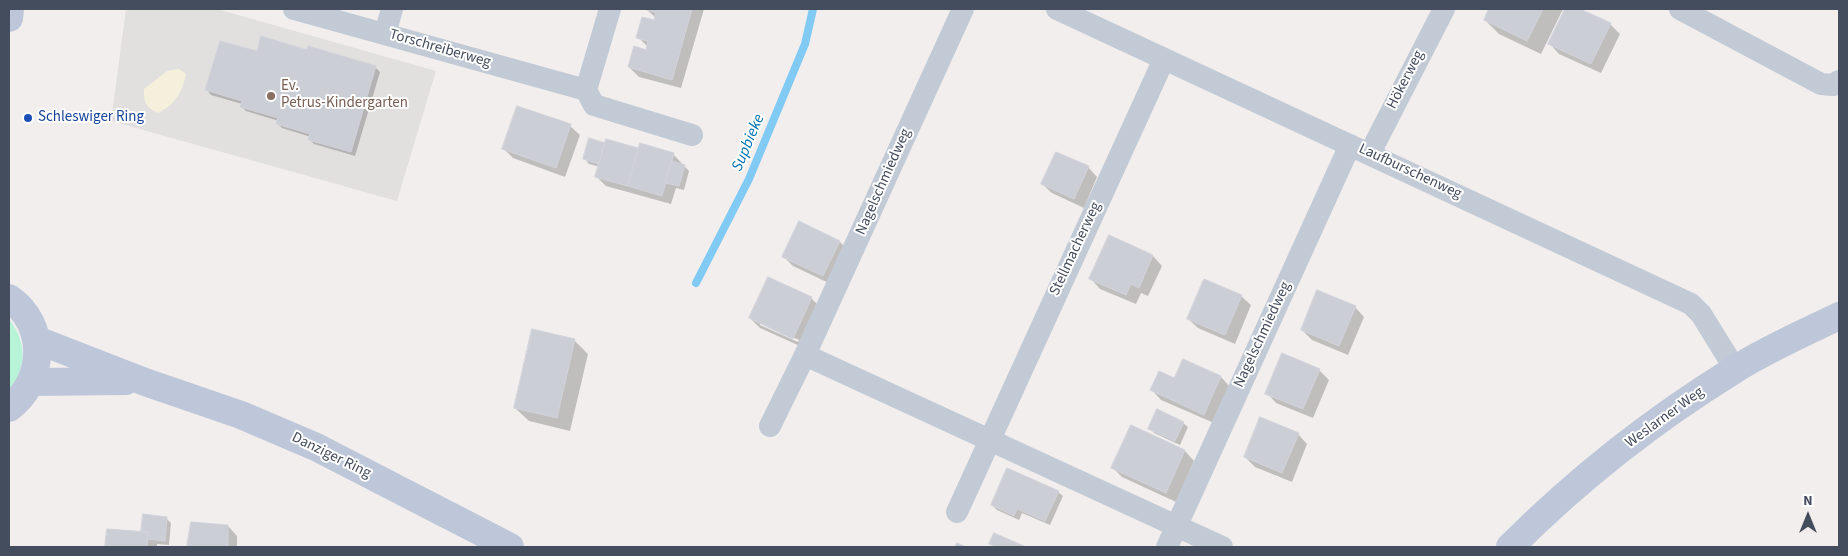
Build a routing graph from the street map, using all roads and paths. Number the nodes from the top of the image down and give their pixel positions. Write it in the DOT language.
graph roads {
  1 [pos="10,9"];
  2 [pos="294,9"];
  3 [pos="392,9"];
  4 [pos="610,9"];
  5 [pos="963,9"];
  6 [pos="1056,9"];
  7 [pos="1444,9"];
  8 [pos="1680,9"];
  9 [pos="9,18"];
  10 [pos="385,34"];
  11 [pos="1164,59"];
  12 [pos="1839,81"];
  13 [pos="586,90"];
  14 [pos="692,135"];
  15 [pos="1360,149"];
  16 [pos="9,298"];
  17 [pos="1839,316"];
  18 [pos="37,340"];
  19 [pos="805,354"];
  20 [pos="1735,369"];
  21 [pos="32,382"];
  22 [pos="145,382"];
  23 [pos="9,408"];
  24 [pos="770,426"];
  25 [pos="989,438"];
  26 [pos="957,512"];
  27 [pos="1176,526"];
  28 [pos="510,547"];
  29 [pos="1167,547"];
  30 [pos="1222,547"];
  31 [pos="1510,547"];
  1 -- 9 [label="main road"];
  2 -- 10 [label="street, Torschreiberweg"];
  3 -- 10 [label="street"];
  4 -- 13 [label="street"];
  5 -- 19 [label="street, Nagelschmiedweg"];
  6 -- 11 [label="street, Laufburschenweg"];
  7 -- 15 [label="street, Hökerweg"];
  8 -- 12 [label="street"];
  10 -- 13 [label="street, Torschreiberweg"];
  11 -- 15 [label="street, Laufburschenweg"];
  11 -- 25 [label="street, Stellmacherweg"];
  13 -- 14 [label="street"];
  15 -- 20 [label="street, Laufburschenweg"];
  15 -- 27 [label="street, Nagelschmiedweg"];
  16 -- 18 [label="main road"];
  17 -- 20 [label="main road, Weslarner Weg"];
  18 -- 21 [label="main road"];
  18 -- 22 [label="main road, Danziger Ring"];
  19 -- 24 [label="street, Nagelschmiedweg"];
  19 -- 25 [label="street"];
  20 -- 31 [label="main road, Weslarner Weg"];
  21 -- 22 [label="main road, Danziger Ring"];
  21 -- 23 [label="main road"];
  22 -- 28 [label="main road, Danziger Ring"];
  25 -- 26 [label="street, Stellmacherweg"];
  25 -- 27 [label="street"];
  27 -- 29 [label="street, Nagelschmiedweg"];
  27 -- 30 [label="street"];
}
